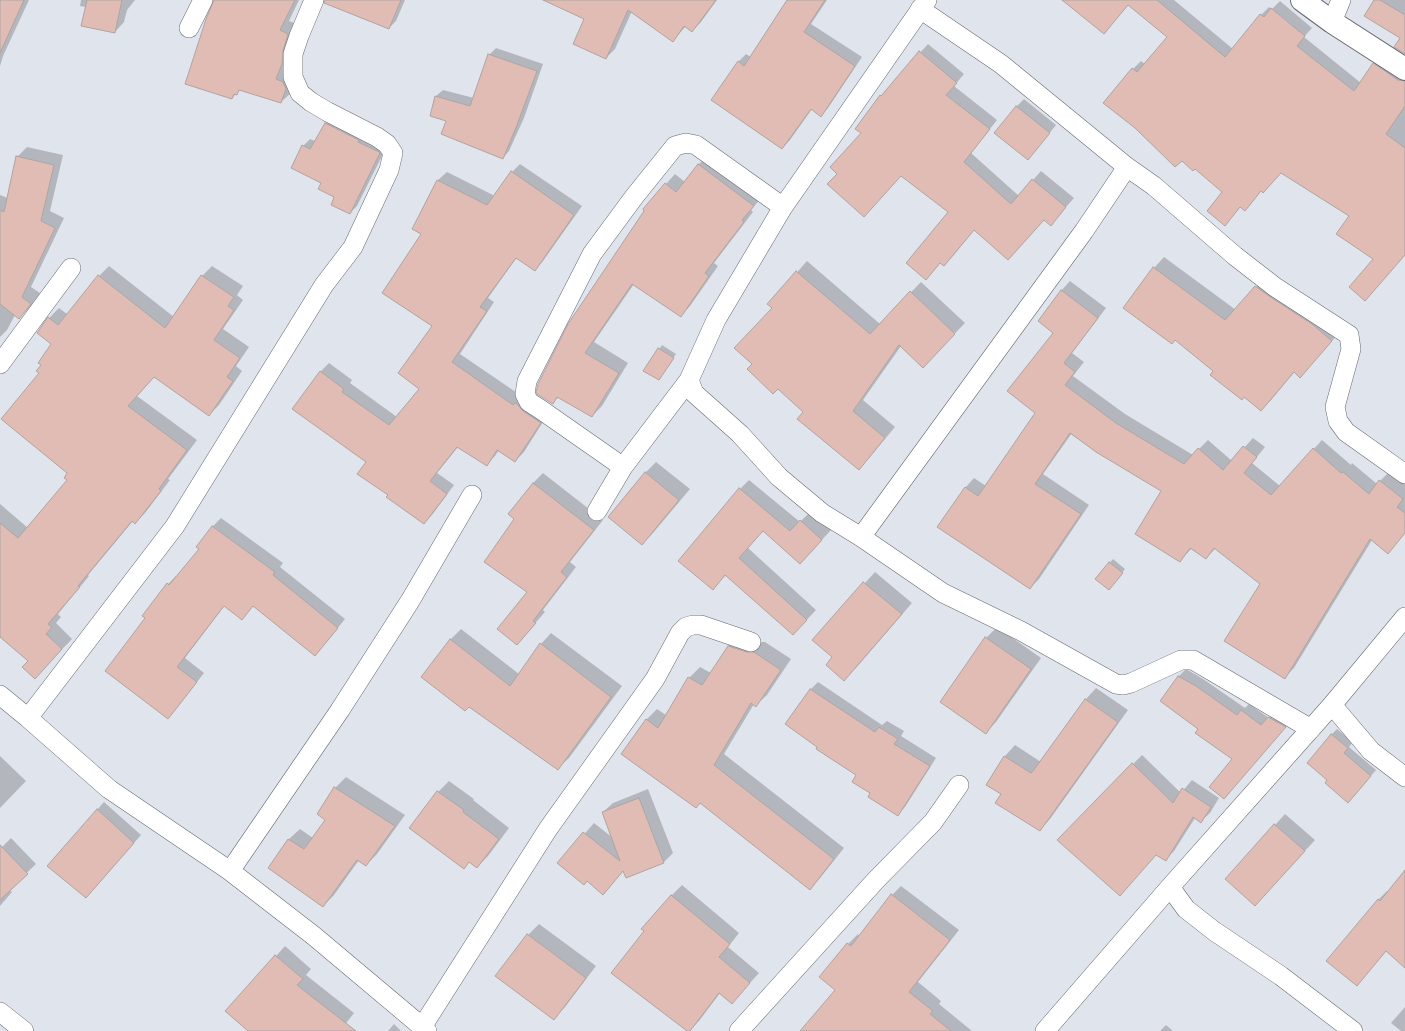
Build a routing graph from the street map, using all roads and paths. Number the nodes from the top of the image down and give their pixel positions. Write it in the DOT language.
graph roads {
  1 [pos="203,0"];
  2 [pos="314,0"];
  3 [pos="1302,0"];
  4 [pos="1341,0"];
  5 [pos="923,5"];
  6 [pos="1332,22"];
  7 [pos="189,28"];
  8 [pos="1405,69"];
  9 [pos="1127,168"];
  10 [pos="783,207"];
  11 [pos="71,268"];
  12 [pos="0,364"];
  13 [pos="690,380"];
  14 [pos="623,467"];
  15 [pos="1405,474"];
  16 [pos="472,495"];
  17 [pos="597,511"];
  18 [pos="861,537"];
  19 [pos="1405,617"];
  20 [pos="751,642"];
  21 [pos="0,695"];
  22 [pos="1332,705"];
  23 [pos="28,718"];
  24 [pos="1311,729"];
  25 [pos="1405,777"];
  26 [pos="959,785"];
  27 [pos="230,871"];
  28 [pos="1170,887"];
  29 [pos="0,1012"];
  30 [pos="425,1029"];
  31 [pos="24,1031"];
  32 [pos="739,1031"];
  33 [pos="1045,1031"];
  34 [pos="1353,1031"];
  1 -- 7 [label="street"];
  2 -- 23 [label="street"];
  3 -- 6 [label="street"];
  4 -- 6 [label="street"];
  5 -- 9 [label="street"];
  5 -- 10 [label="street"];
  6 -- 8 [label="street"];
  9 -- 15 [label="street"];
  9 -- 18 [label="street"];
  10 -- 13 [label="street"];
  10 -- 14 [label="street"];
  11 -- 12 [label="street"];
  13 -- 14 [label="street"];
  13 -- 18 [label="street"];
  14 -- 17 [label="street"];
  16 -- 27 [label="street"];
  18 -- 24 [label="street"];
  19 -- 22 [label="street"];
  20 -- 30 [label="street"];
  21 -- 23 [label="street"];
  22 -- 24 [label="street"];
  22 -- 25 [label="street"];
  23 -- 27 [label="street"];
  24 -- 28 [label="street"];
  26 -- 32 [label="street"];
  27 -- 30 [label="street"];
  28 -- 33 [label="street"];
  28 -- 34 [label="street"];
  29 -- 31 [label="street"];
}
